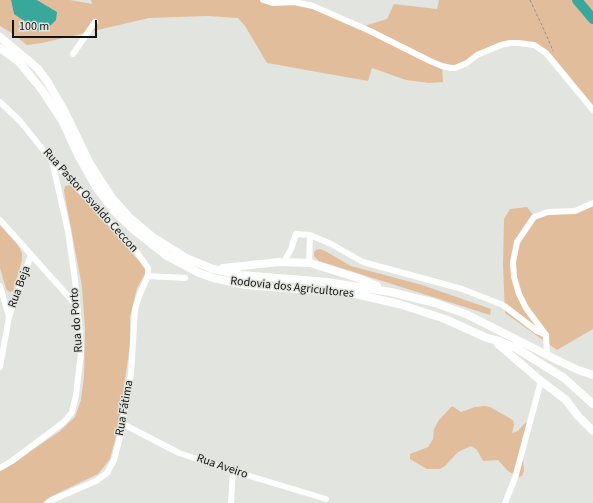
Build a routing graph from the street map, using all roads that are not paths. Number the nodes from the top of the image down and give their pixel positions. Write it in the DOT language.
graph roads {
  1 [pos="263,0"];
  2 [pos="95,22"];
  3 [pos="0,37"];
  4 [pos="0,48"];
  5 [pos="73,54"];
  6 [pos="0,102"];
  7 [pos="593,110"];
  8 [pos="52,161"];
  9 [pos="593,203"];
  10 [pos="0,220"];
  11 [pos="310,235"];
  12 [pos="32,255"];
  13 [pos="284,262"];
  14 [pos="309,263"];
  15 [pos="213,269"];
  16 [pos="148,276"];
  17 [pos="185,278"];
  18 [pos="0,286"];
  19 [pos="391,292"];
  20 [pos="77,306"];
  21 [pos="9,317"];
  22 [pos="546,335"];
  23 [pos="486,338"];
  24 [pos="547,354"];
  25 [pos="0,367"];
  26 [pos="593,375"];
  27 [pos="541,381"];
  28 [pos="591,402"];
  29 [pos="123,424"];
  30 [pos="593,431"];
  31 [pos="0,468"];
  32 [pos="233,471"];
  33 [pos="326,499"];
  34 [pos="48,503"];
  35 [pos="230,503"];
  36 [pos="505,503"];
  1 -- 7 [label="street"];
  2 -- 5 [label="street"];
  3 -- 15 [label="main road, Rodovia dos Agricultores"];
  4 -- 23 [label="main road, Rodovia dos Agricultores"];
  6 -- 8 [label="street, Rua Pastor Osvaldo Ceccon"];
  8 -- 16 [label="street, Rua Pastor Osvaldo Ceccon"];
  8 -- 20 [label="street, Rua do Porto"];
  9 -- 22 [label="street"];
  10 -- 12 [label="street"];
  11 -- 13 [label="street"];
  11 -- 14 [label="street"];
  11 -- 22 [label="street"];
  12 -- 20 [label="street"];
  12 -- 21 [label="street, Rua Beja"];
  13 -- 14 [label="main road"];
  13 -- 15 [label="main road"];
  14 -- 19 [label="main road"];
  15 -- 19 [label="main road, Rodovia dos Agricultores"];
  16 -- 17 [label="street"];
  16 -- 29 [label="street, Rua Fátima"];
  18 -- 21 [label="street"];
  19 -- 24 [label="main road, Rodovia dos Agricultores"];
  20 -- 31 [label="street, Rua do Porto"];
  21 -- 25 [label="street, Rua Beja"];
  22 -- 24 [label="street"];
  23 -- 27 [label="main road"];
  23 -- 28 [label="main road, Rodovia dos Agricultores"];
  24 -- 26 [label="main road, Rodovia dos Agricultores"];
  27 -- 30 [label="main road"];
  27 -- 36 [label="street"];
  29 -- 32 [label="street, Rua Aveiro"];
  29 -- 34 [label="street, Rua Fátima"];
  32 -- 33 [label="street, Rua Aveiro"];
  32 -- 35 [label="street"];
}
